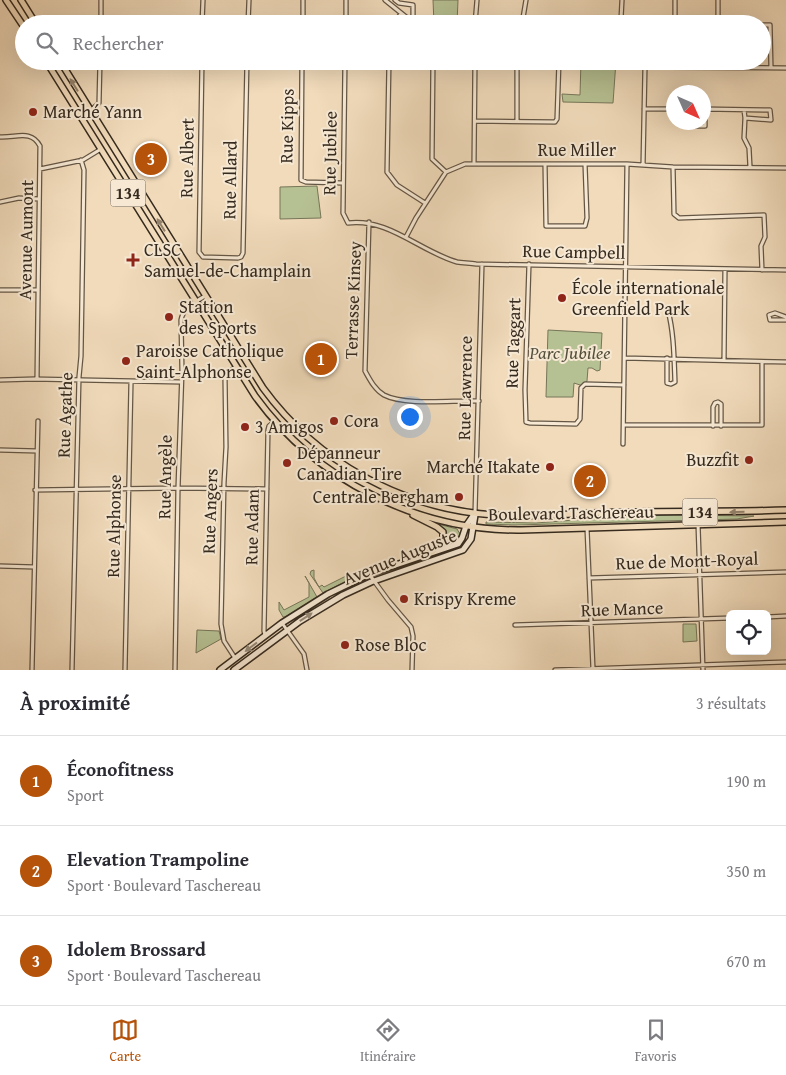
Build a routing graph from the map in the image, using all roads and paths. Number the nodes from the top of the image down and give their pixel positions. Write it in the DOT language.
graph roads {
  1 [pos="6,0"];
  2 [pos="21,0"];
  3 [pos="101,0"];
  4 [pos="203,0"];
  5 [pos="249,0"];
  6 [pos="303,0"];
  7 [pos="346,0"];
  8 [pos="385,0"];
  9 [pos="394,0"];
  10 [pos="477,0"];
  11 [pos="526,0"];
  12 [pos="622,0"];
  13 [pos="675,0"];
  14 [pos="718,0"];
  15 [pos="401,14"];
  16 [pos="16,15"];
  17 [pos="30,15"];
  18 [pos="101,15"];
  19 [pos="202,15"];
  20 [pos="248,15"];
  21 [pos="303,15"];
  22 [pos="346,15"];
  23 [pos="413,15"];
  24 [pos="476,15"];
  25 [pos="524,15"];
  26 [pos="621,15"];
  27 [pos="675,15"];
  28 [pos="718,15"];
  29 [pos="771,68"];
  30 [pos="786,68"];
  31 [pos="52,70"];
  32 [pos="65,70"];
  33 [pos="100,70"];
  34 [pos="202,70"];
  35 [pos="247,70"];
  36 [pos="302,70"];
  37 [pos="345,70"];
  38 [pos="389,70"];
  39 [pos="433,70"];
  40 [pos="475,70"];
  41 [pos="517,70"];
  42 [pos="559,70"];
  43 [pos="645,70"];
  44 [pos="644,109"];
  45 [pos="666,109"];
  46 [pos="711,109"];
  47 [pos="744,110"];
  48 [pos="90,111"];
  49 [pos="745,118"];
  50 [pos="517,120"];
  51 [pos="474,121"];
  52 [pos="0,137"];
  53 [pos="101,149"];
  54 [pos="81,160"];
  55 [pos="474,163"];
  56 [pos="546,164"];
  57 [pos="586,164"];
  58 [pos="627,164"];
  59 [pos="643,165"];
  60 [pos="674,167"];
  61 [pos="750,167"];
  62 [pos="786,168"];
  63 [pos="40,169"];
  64 [pos="446,172"];
  65 [pos="342,183"];
  66 [pos="39,199"];
  67 [pos="0,202"];
  68 [pos="425,204"];
  69 [pos="369,222"];
  70 [pos="406,237"];
  71 [pos="200,255"];
  72 [pos="482,264"];
  73 [pos="529,264"];
  74 [pos="626,266"];
  75 [pos="725,269"];
  76 [pos="762,270"];
  77 [pos="786,270"];
  78 [pos="0,290"];
  79 [pos="38,290"];
  80 [pos="205,296"];
  81 [pos="196,302"];
  82 [pos="668,310"];
  83 [pos="625,358"];
  84 [pos="666,358"];
  85 [pos="674,358"];
  86 [pos="724,360"];
  87 [pos="762,362"];
  88 [pos="786,362"];
  89 [pos="236,367"];
  90 [pos="37,379"];
  91 [pos="0,380"];
  92 [pos="79,380"];
  93 [pos="131,382"];
  94 [pos="181,382"];
  95 [pos="624,385"];
  96 [pos="479,401"];
  97 [pos="38,421"];
  98 [pos="275,421"];
  99 [pos="624,425"];
  100 [pos="713,426"];
  101 [pos="721,426"];
  102 [pos="623,444"];
  103 [pos="0,450"];
  104 [pos="37,451"];
  105 [pos="178,488"];
  106 [pos="128,489"];
  107 [pos="224,489"];
  108 [pos="266,489"];
  109 [pos="35,490"];
  110 [pos="76,490"];
  111 [pos="388,503"];
  112 [pos="786,510"];
  113 [pos="475,513"];
  114 [pos="786,522"];
  115 [pos="698,524"];
  116 [pos="466,526"];
  117 [pos="474,527"];
  118 [pos="587,528"];
  119 [pos="432,552"];
  120 [pos="0,566"];
  121 [pos="34,567"];
  122 [pos="786,572"];
  123 [pos="369,574"];
  124 [pos="700,574"];
  125 [pos="589,578"];
  126 [pos="375,580"];
  127 [pos="786,616"];
  128 [pos="771,617"];
  129 [pos="726,618"];
  130 [pos="701,619"];
  131 [pos="282,623"];
  132 [pos="591,624"];
  133 [pos="515,625"];
  134 [pos="287,630"];
  135 [pos="266,636"];
  136 [pos="236,658"];
  137 [pos="786,662"];
  138 [pos="703,664"];
  139 [pos="593,669"];
  140 [pos="32,670"];
  141 [pos="72,670"];
  142 [pos="124,670"];
  143 [pos="175,670"];
  144 [pos="220,670"];
  145 [pos="234,670"];
  146 [pos="307,670"];
  147 [pos="412,670"];
  148 [pos="555,670"];
  149 [pos="703,670"];
  1 -- 16 [label="main road"];
  2 -- 17 [label="main road"];
  3 -- 18 [label="street"];
  4 -- 19 [label="street"];
  5 -- 20 [label="street"];
  6 -- 21 [label="street"];
  7 -- 22 [label="street"];
  8 -- 15 [label="street"];
  9 -- 23 [label="street"];
  10 -- 24 [label="street"];
  11 -- 25 [label="street"];
  12 -- 26 [label="street"];
  13 -- 27 [label="street"];
  14 -- 28 [label="street"];
  29 -- 30 [label="street"];
  31 -- 53 [label="main road, Boulevard Taschereau / 134"];
  48 -- 32 [label="main road, Boulevard Taschereau / 134, one-way"];
  33 -- 48 [label="street"];
  34 -- 71 [label="street, Rue Albert"];
  35 -- 71 [label="street, Rue Allard"];
  36 -- 65 [label="street, Rue Kipps"];
  37 -- 65 [label="street, Rue Jubilee"];
  38 -- 68 [label="street"];
  39 -- 64 [label="street"];
  40 -- 51 [label="street"];
  41 -- 50 [label="street"];
  42 -- 50 [label="street"];
  43 -- 44 [label="street"];
  44 -- 45 [label="street"];
  44 -- 59 [label="street"];
  46 -- 47 [label="street"];
  47 -- 49 [label="street"];
  47 -- 49 [label="street"];
  80 -- 48 [label="main road, Boulevard Taschereau / 134, one-way"];
  49 -- 61 [label="street"];
  50 -- 51 [label="street"];
  51 -- 55 [label="street"];
  52 -- 63 [label="street, Avenue Aumont"];
  53 -- 54 [label="street"];
  53 -- 81 [label="main road, Boulevard Taschereau / 134"];
  54 -- 63 [label="street"];
  54 -- 92 [label="street, Rue Agathe"];
  55 -- 56 [label="street, Rue Miller"];
  55 -- 64 [label="street, Rue Miller"];
  56 -- 57 [label="street, Rue Miller"];
  56 -- 57 [label="street"];
  57 -- 58 [label="street, Rue Miller"];
  58 -- 59 [label="street, Rue Miller"];
  58 -- 74 [label="street"];
  59 -- 60 [label="street, Rue Miller"];
  60 -- 61 [label="street, Rue Miller"];
  60 -- 76 [label="street"];
  61 -- 62 [label="street, Rue Miller"];
  63 -- 66 [label="street, Avenue Aumont"];
  64 -- 68 [label="street"];
  65 -- 69 [label="street, Rue Jubilee"];
  66 -- 67 [label="street"];
  66 -- 79 [label="street, Avenue Aumont"];
  68 -- 70 [label="street"];
  69 -- 70 [label="street, Rue Campbell"];
  69 -- 96 [label="street, Terrasse Kinsey"];
  70 -- 72 [label="street, Rue Campbell"];
  72 -- 73 [label="street, Rue Campbell"];
  72 -- 96 [label="street, Rue Lawrence"];
  73 -- 74 [label="street, Rue Campbell"];
  73 -- 95 [label="street, Rue Taggart"];
  74 -- 75 [label="street, Rue Campbell"];
  74 -- 83 [label="street"];
  75 -- 76 [label="street, Rue Campbell"];
  75 -- 86 [label="street"];
  76 -- 77 [label="street, Rue Campbell"];
  78 -- 79 [label="street"];
  79 -- 90 [label="street, Avenue Aumont"];
  80 -- 81 [label="street, Rue Angèle"];
  80 -- 113 [label="main road, Boulevard Taschereau / 134"];
  81 -- 89 [label="main road, Boulevard Taschereau / 134"];
  81 -- 94 [label="street, Rue Angèle"];
  82 -- 85 [label="street"];
  83 -- 84 [label="street"];
  83 -- 95 [label="street"];
  84 -- 85 [label="street"];
  84 -- 85 [label="street"];
  85 -- 86 [label="street"];
  86 -- 87 [label="street"];
  87 -- 88 [label="street"];
  87 -- 101 [label="street"];
  89 -- 98 [label="main road, Boulevard Taschereau / 134"];
  89 -- 107 [label="street, Rue Angers"];
  90 -- 91 [label="street"];
  90 -- 92 [label="street"];
  92 -- 93 [label="street"];
  92 -- 110 [label="street, Rue Agathe"];
  93 -- 94 [label="street"];
  93 -- 106 [label="street, Rue Alphonse"];
  94 -- 105 [label="street, Rue Angèle"];
  95 -- 99 [label="street"];
  96 -- 113 [label="street, Rue Lawrence"];
  97 -- 104 [label="street"];
  98 -- 108 [label="street, Rue Adam"];
  98 -- 111 [label="main road, Boulevard Taschereau / 134"];
  99 -- 100 [label="street"];
  99 -- 102 [label="street"];
  100 -- 101 [label="street"];
  100 -- 101 [label="street"];
  103 -- 104 [label="street"];
  104 -- 109 [label="street"];
  105 -- 106 [label="street"];
  105 -- 107 [label="street"];
  105 -- 143 [label="street, Rue Angèle"];
  106 -- 110 [label="street"];
  106 -- 142 [label="street, Rue Alphonse"];
  107 -- 108 [label="street"];
  107 -- 136 [label="street, Rue Angers"];
  108 -- 135 [label="street, Rue Adam"];
  109 -- 110 [label="street"];
  109 -- 121 [label="street"];
  110 -- 141 [label="street, Rue Agathe"];
  111 -- 116 [label="main road, Boulevard Taschereau / 134"];
  111 -- 119 [label="main road"];
  112 -- 113 [label="main road, Boulevard Taschereau / 134, one-way"];
  113 -- 116 [label="main road, Avenue Auguste"];
  113 -- 117 [label="main road, Avenue Auguste"];
  114 -- 115 [label="main road, Boulevard Taschereau / 134"];
  115 -- 118 [label="main road, Boulevard Taschereau / 134"];
  115 -- 124 [label="street"];
  116 -- 117 [label="main road, Boulevard Taschereau / 134"];
  116 -- 119 [label="main road, Avenue Auguste"];
  117 -- 118 [label="main road, Boulevard Taschereau / 134"];
  117 -- 126 [label="main road, Avenue Auguste"];
  118 -- 125 [label="street"];
  119 -- 123 [label="main road, Avenue Auguste"];
  120 -- 121 [label="street"];
  121 -- 140 [label="street"];
  122 -- 124 [label="street, Rue de Mont-Royal"];
  123 -- 126 [label="street"];
  123 -- 131 [label="main road, Avenue Auguste"];
  124 -- 125 [label="street, Rue de Mont-Royal"];
  124 -- 130 [label="street"];
  125 -- 132 [label="street"];
  134 -- 126 [label="main road, Avenue Auguste, one-way"];
  126 -- 147 [label="street"];
  127 -- 128 [label="street"];
  129 -- 130 [label="street, Rue Mance"];
  130 -- 132 [label="street, Rue Mance"];
  130 -- 138 [label="street"];
  131 -- 134 [label="street"];
  131 -- 135 [label="main road, Avenue Auguste"];
  132 -- 133 [label="street, Rue Mance"];
  132 -- 139 [label="street"];
  134 -- 145 [label="main road, Avenue Auguste"];
  134 -- 146 [label="street"];
  135 -- 136 [label="main road, Avenue Auguste, one-way"];
  136 -- 144 [label="main road, Avenue Auguste"];
  137 -- 138 [label="street"];
  138 -- 139 [label="street"];
  138 -- 149 [label="street"];
  139 -- 148 [label="street"];
}
